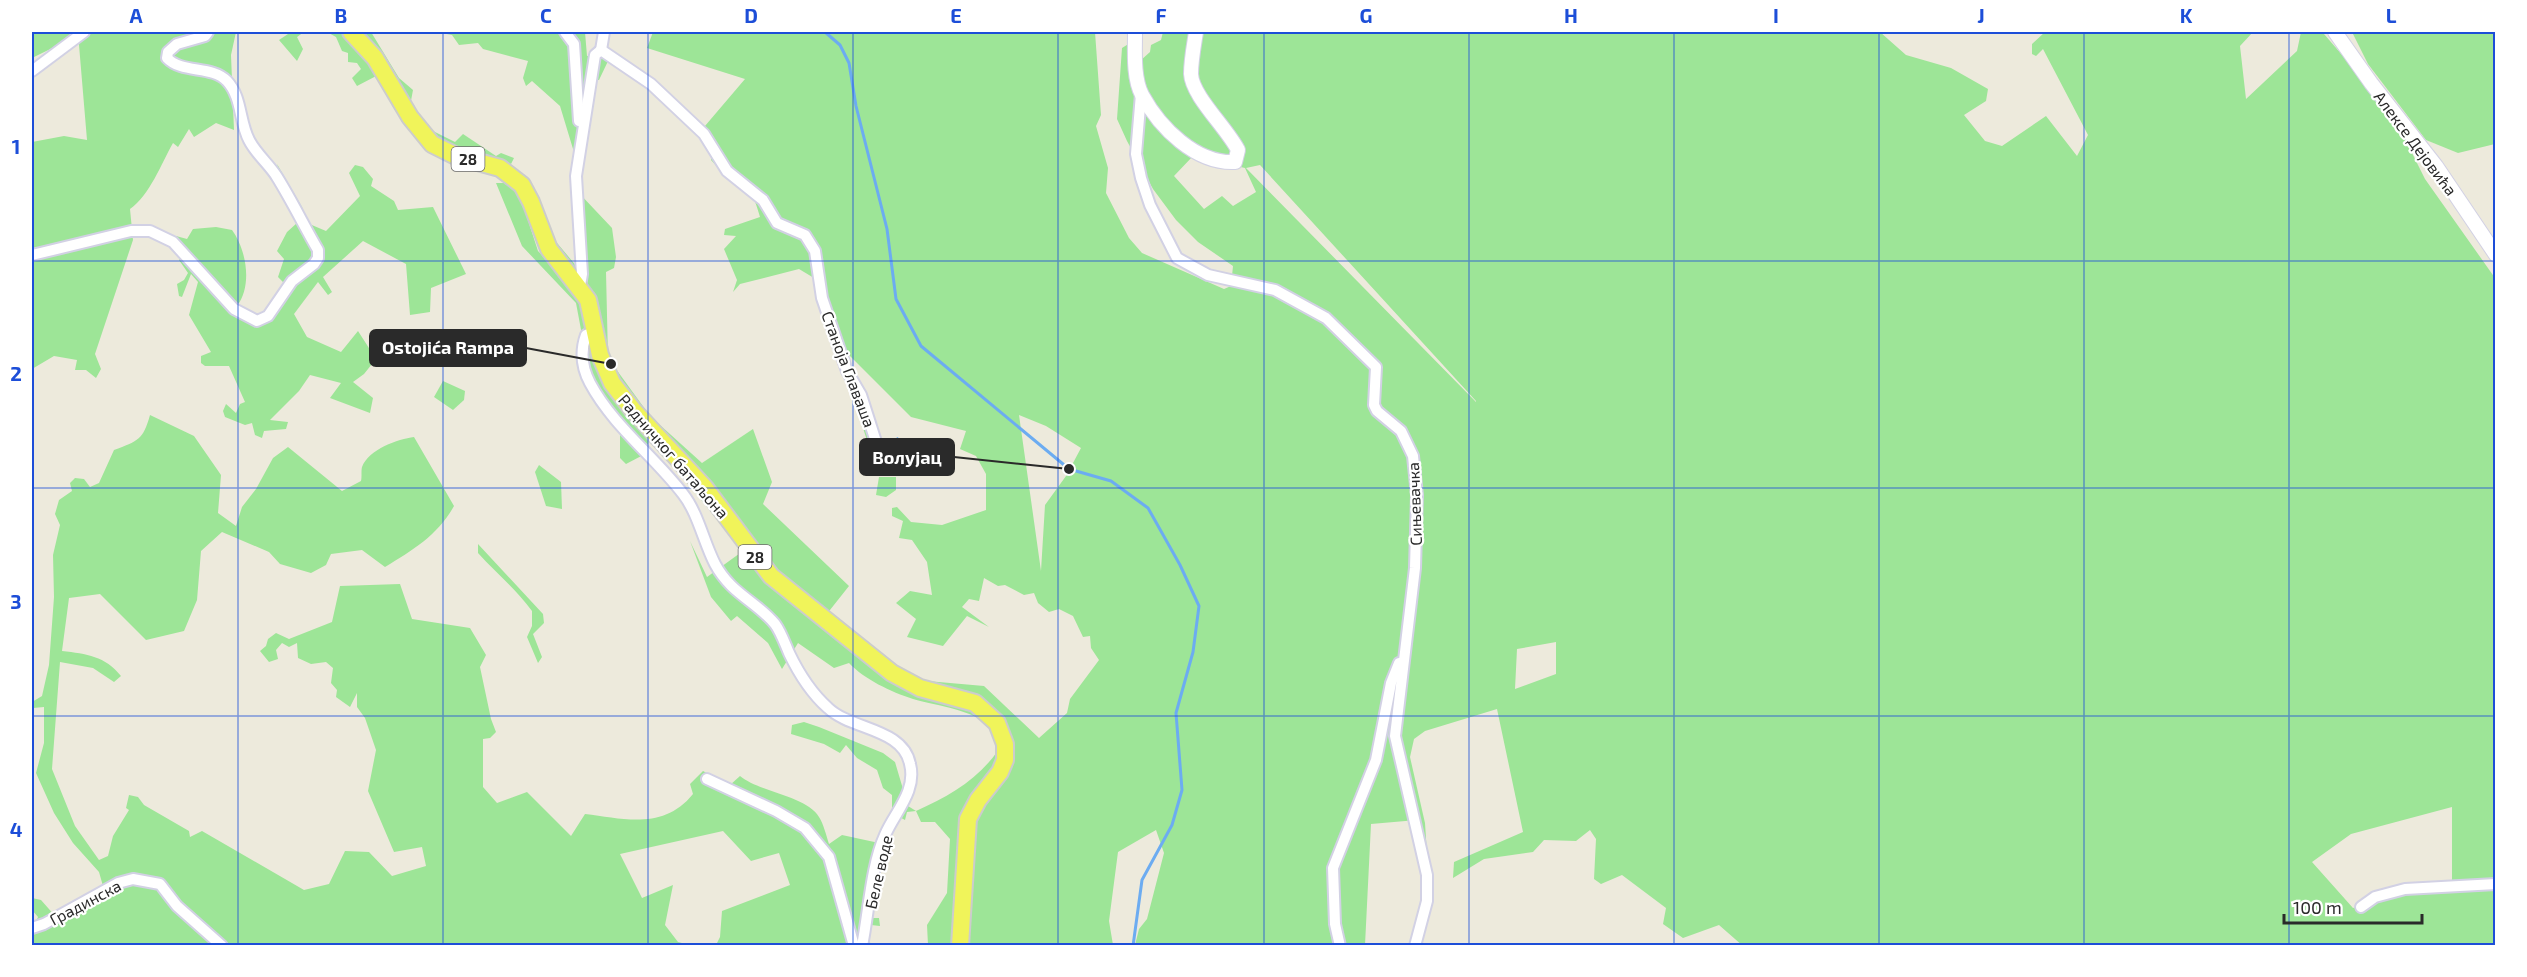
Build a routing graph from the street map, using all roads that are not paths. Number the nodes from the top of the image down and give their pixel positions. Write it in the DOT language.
graph roads {
  1 [pos="84,32"];
  2 [pos="208,32"];
  3 [pos="351,32"];
  4 [pos="565,32"];
  5 [pos="604,32"];
  6 [pos="1135,32"];
  7 [pos="1196,32"];
  8 [pos="2335,32"];
  9 [pos="601,50"];
  10 [pos="32,71"];
  11 [pos="1142,94"];
  12 [pos="581,132"];
  13 [pos="32,255"];
  14 [pos="2496,255"];
  15 [pos="580,286"];
  16 [pos="595,331"];
  17 [pos="877,445"];
  18 [pos="1404,652"];
  19 [pos="707,778"];
  20 [pos="2496,884"];
  21 [pos="2361,907"];
  22 [pos="32,928"];
  23 [pos="222,945"];
  24 [pos="854,945"];
  25 [pos="862,945"];
  26 [pos="960,945"];
  27 [pos="1340,945"];
  28 [pos="1415,945"];
  1 -- 10 [label="street"];
  2 -- 13 [label="street"];
  3 -- 15 [label="main road, Радничког батаљона / 28"];
  4 -- 12 [label="street"];
  5 -- 9 [label="street"];
  6 -- 11 [label="street"];
  7 -- 11 [label="street"];
  8 -- 14 [label="street, Алексе Дејовића"];
  9 -- 12 [label="street"];
  9 -- 17 [label="street, Станоја Главаша"];
  11 -- 18 [label="street, Сињевачка"];
  12 -- 15 [label="street"];
  15 -- 16 [label="main road, Радничког батаљона / 28"];
  16 -- 25 [label="street, Беле воде"];
  16 -- 26 [label="main road, Радничког батаљона / 28"];
  18 -- 27 [label="street"];
  18 -- 28 [label="street, Сињевачка"];
  19 -- 24 [label="street"];
  20 -- 21 [label="street"];
  22 -- 23 [label="street, Градинска"];
}
